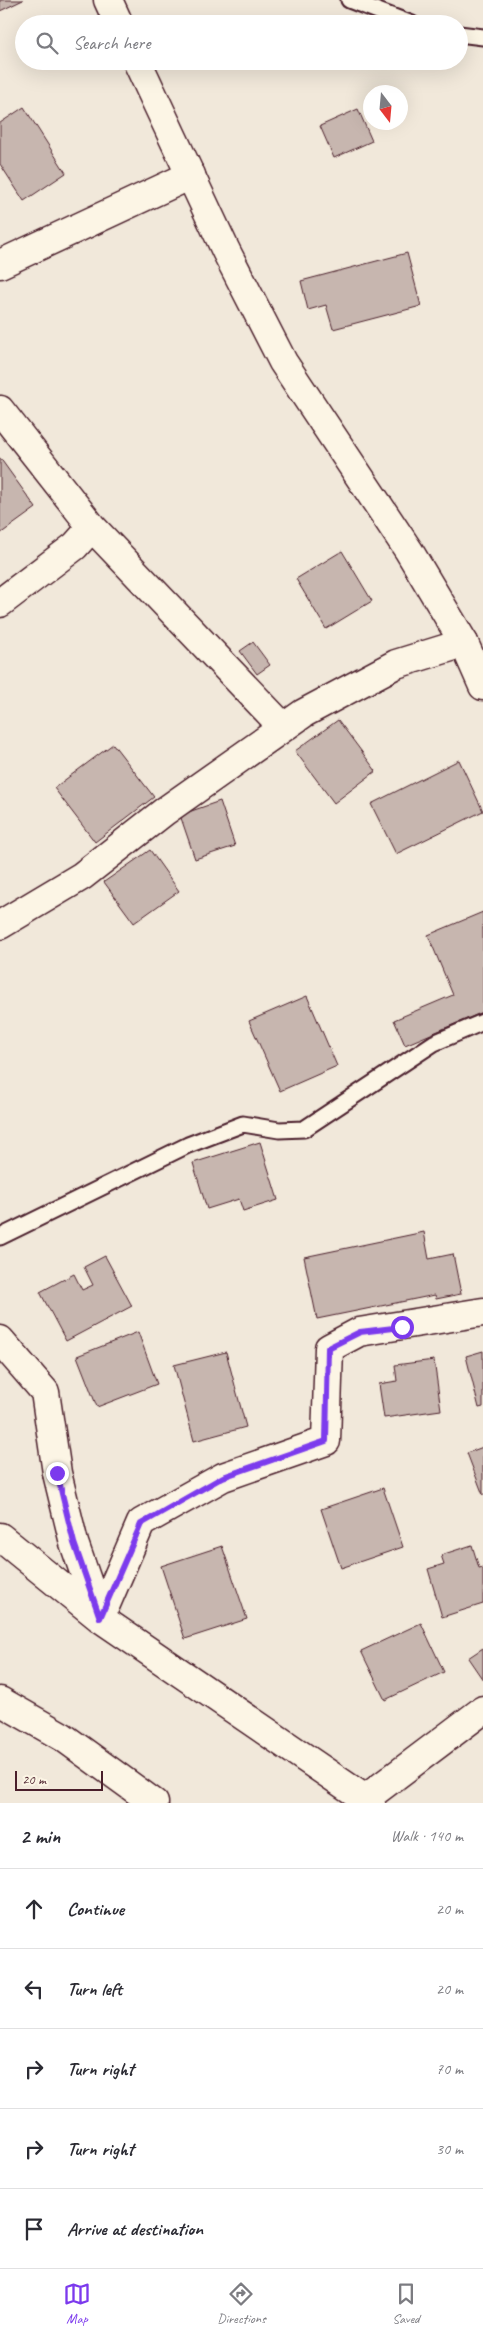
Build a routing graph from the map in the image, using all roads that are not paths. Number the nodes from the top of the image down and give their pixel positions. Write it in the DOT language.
graph roads {
  1 [pos="108,0"];
  2 [pos="349,0"];
  3 [pos="115,15"];
  4 [pos="388,15"];
  5 [pos="468,35"];
  6 [pos="483,37"];
  7 [pos="141,70"];
  8 [pos="191,176"];
  9 [pos="0,264"];
  10 [pos="0,410"];
  11 [pos="92,527"];
  12 [pos="0,603"];
  13 [pos="464,642"];
  14 [pos="483,686"];
  15 [pos="283,727"];
  16 [pos="0,924"];
  17 [pos="483,1022"];
  18 [pos="0,1237"];
  19 [pos="483,1312"];
  20 [pos="0,1340"];
  21 [pos="0,1537"];
  22 [pos="100,1618"];
  23 [pos="0,1701"];
  24 [pos="483,1710"];
  25 [pos="368,1801"];
  26 [pos="154,1803"];
  1 -- 3 [label="street"];
  2 -- 4 [label="lane"];
  5 -- 6 [label="lane"];
  7 -- 8 [label="street"];
  8 -- 9 [label="street"];
  8 -- 13 [label="street"];
  10 -- 11 [label="street"];
  11 -- 12 [label="street"];
  11 -- 15 [label="street"];
  13 -- 14 [label="street"];
  13 -- 15 [label="street"];
  15 -- 16 [label="street"];
  17 -- 18 [label="lane"];
  19 -- 22 [label="street"];
  20 -- 22 [label="street"];
  21 -- 22 [label="street"];
  22 -- 25 [label="street"];
  23 -- 26 [label="street"];
  24 -- 25 [label="street"];
}
